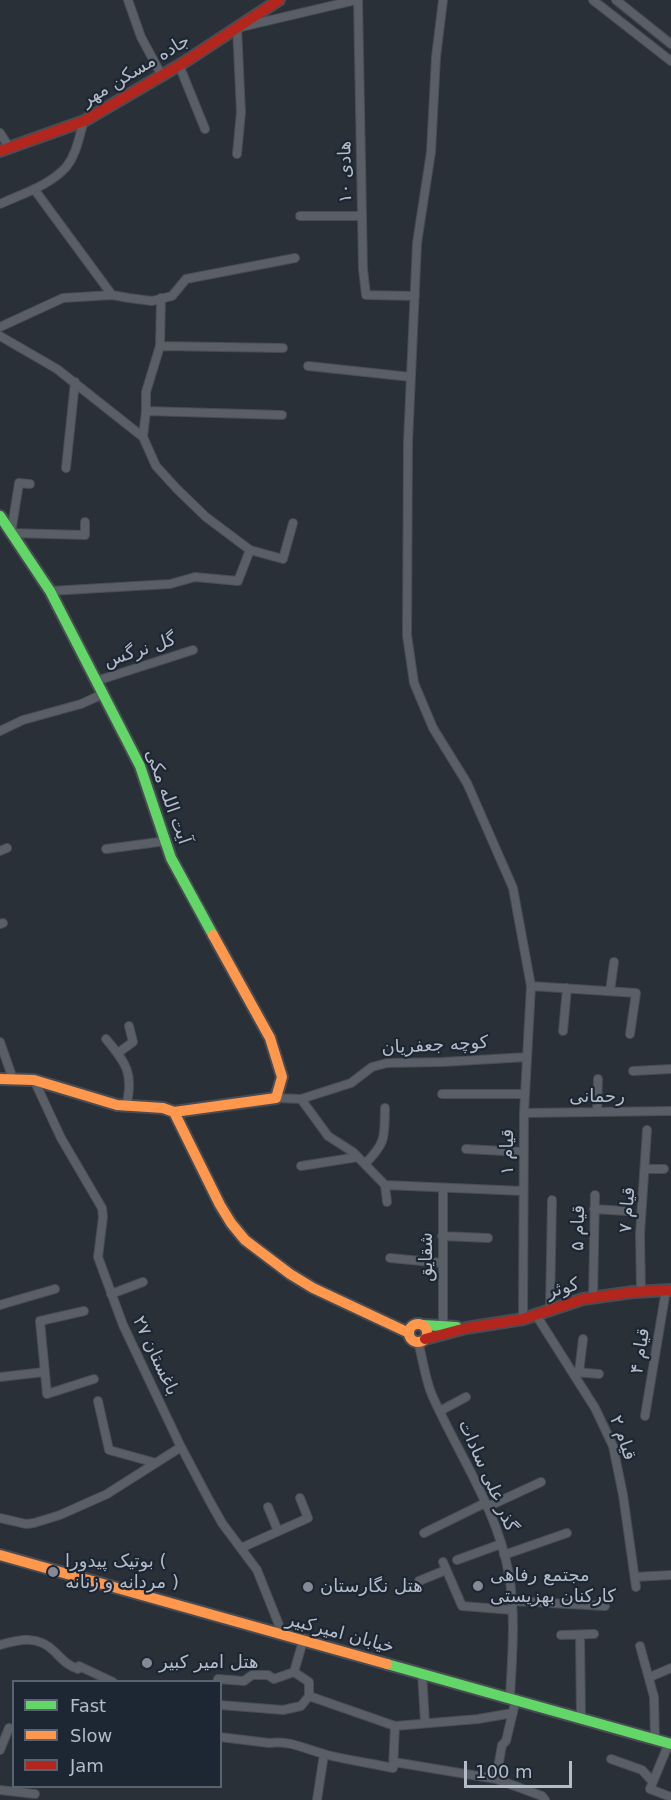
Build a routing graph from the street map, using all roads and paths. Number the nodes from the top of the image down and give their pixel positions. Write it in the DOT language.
graph roads {
  1 [pos="128,0"];
  2 [pos="279,0"];
  3 [pos="357,0"];
  4 [pos="443,0"];
  5 [pos="593,0"];
  6 [pos="616,0"];
  7 [pos="237,28"];
  8 [pos="671,44"];
  9 [pos="671,61"];
  10 [pos="179,65"];
  11 [pos="162,76"];
  12 [pos="84,121"];
  13 [pos="205,129"];
  14 [pos="0,133"];
  15 [pos="4,149"];
  16 [pos="237,154"];
  17 [pos="34,189"];
  18 [pos="0,204"];
  19 [pos="300,216"];
  20 [pos="362,216"];
  21 [pos="295,258"];
  22 [pos="112,295"];
  23 [pos="415,296"];
  24 [pos="161,298"];
  25 [pos="0,327"];
  26 [pos="0,336"];
  27 [pos="160,346"];
  28 [pos="283,348"];
  29 [pos="308,366"];
  30 [pos="411,378"];
  31 [pos="75,382"];
  32 [pos="146,411"];
  33 [pos="282,415"];
  34 [pos="143,437"];
  35 [pos="66,468"];
  36 [pos="30,484"];
  37 [pos="0,516"];
  38 [pos="86,522"];
  39 [pos="293,523"];
  40 [pos="11,533"];
  41 [pos="250,550"];
  42 [pos="50,591"];
  43 [pos="194,650"];
  44 [pos="96,681"];
  45 [pos="103,694"];
  46 [pos="0,731"];
  47 [pos="166,841"];
  48 [pos="106,849"];
  49 [pos="614,962"];
  50 [pos="531,986"];
  51 [pos="567,988"];
  52 [pos="610,991"];
  53 [pos="129,1026"];
  54 [pos="563,1031"];
  55 [pos="630,1034"];
  56 [pos="106,1039"];
  57 [pos="0,1041"];
  58 [pos="118,1053"];
  59 [pos="527,1058"];
  60 [pos="671,1069"];
  61 [pos="633,1071"];
  62 [pos="0,1079"];
  63 [pos="13,1079"];
  64 [pos="598,1079"];
  65 [pos="34,1080"];
  66 [pos="442,1094"];
  67 [pos="525,1094"];
  68 [pos="276,1098"];
  69 [pos="301,1099"];
  70 [pos="126,1107"];
  71 [pos="385,1108"];
  72 [pos="174,1112"];
  73 [pos="597,1112"];
  74 [pos="671,1112"];
  75 [pos="524,1113"];
  76 [pos="647,1130"];
  77 [pos="466,1149"];
  78 [pos="523,1152"];
  79 [pos="358,1157"];
  80 [pos="365,1164"];
  81 [pos="301,1166"];
  82 [pos="645,1169"];
  83 [pos="663,1169"];
  84 [pos="385,1185"];
  85 [pos="443,1188"];
  86 [pos="523,1191"];
  87 [pos="595,1195"];
  88 [pos="552,1200"];
  89 [pos="387,1202"];
  90 [pos="594,1209"];
  91 [pos="626,1211"];
  92 [pos="442,1236"];
  93 [pos="488,1238"];
  94 [pos="390,1258"];
  95 [pos="442,1263"];
  96 [pos="143,1282"];
  97 [pos="56,1289"];
  98 [pos="669,1290"];
  99 [pos="641,1292"];
  100 [pos="111,1294"];
  101 [pos="593,1298"];
  102 [pos="0,1305"];
  103 [pos="550,1310"];
  104 [pos="84,1311"];
  105 [pos="537,1315"];
  106 [pos="523,1319"];
  107 [pos="380,1320"];
  108 [pos="420,1324"];
  109 [pos="443,1325"];
  110 [pos="466,1328"];
  111 [pos="408,1333"];
  112 [pos="583,1339"];
  113 [pos="422,1341"];
  114 [pos="576,1371"];
  115 [pos="44,1372"];
  116 [pos="598,1374"];
  117 [pos="0,1377"];
  118 [pos="94,1379"];
  119 [pos="466,1397"];
  120 [pos="98,1401"];
  121 [pos="440,1411"];
  122 [pos="645,1416"];
  123 [pos="181,1446"];
  124 [pos="156,1463"];
  125 [pos="541,1482"];
  126 [pos="300,1498"];
  127 [pos="486,1505"];
  128 [pos="268,1507"];
  129 [pos="0,1518"];
  130 [pos="278,1531"];
  131 [pos="424,1533"];
  132 [pos="567,1533"];
  133 [pos="501,1544"];
  134 [pos="241,1548"];
  135 [pos="0,1555"];
  136 [pos="504,1555"];
  137 [pos="457,1560"];
  138 [pos="671,1575"];
  139 [pos="635,1577"];
  140 [pos="418,1581"];
  141 [pos="636,1587"];
  142 [pos="512,1606"];
  143 [pos="605,1606"];
  144 [pos="594,1634"];
  145 [pos="283,1635"];
  146 [pos="561,1635"];
  147 [pos="579,1635"];
  148 [pos="303,1641"];
  149 [pos="0,1646"];
  150 [pos="640,1646"];
  151 [pos="671,1668"];
  152 [pos="294,1672"];
  153 [pos="422,1673"];
  154 [pos="650,1677"];
  155 [pos="109,1680"];
  156 [pos="218,1680"];
  157 [pos="309,1696"];
  158 [pos="513,1699"];
  159 [pos="222,1705"];
  160 [pos="513,1713"];
  161 [pos="581,1718"];
  162 [pos="425,1723"];
  163 [pos="0,1725"];
  164 [pos="395,1726"];
  165 [pos="11,1728"];
  166 [pos="222,1737"];
  167 [pos="655,1740"];
  168 [pos="670,1744"];
  169 [pos="0,1750"];
  170 [pos="324,1754"];
  171 [pos="611,1759"];
  172 [pos="394,1762"];
  173 [pos="496,1779"];
  174 [pos="652,1785"];
  175 [pos="0,1790"];
  176 [pos="35,1794"];
  177 [pos="658,1796"];
  178 [pos="671,1797"];
  179 [pos="317,1800"];
  180 [pos="545,1800"];
  1 -- 11 [label="street"];
  2 -- 7 [label="main road, جاده مسکن مهر"];
  3 -- 7 [label="street"];
  3 -- 20 [label="street, هادی ۱۰"];
  4 -- 23 [label="street, قیام ۱"];
  5 -- 9 [label="street"];
  6 -- 8 [label="street"];
  7 -- 10 [label="main road, جاده مسکن مهر"];
  7 -- 16 [label="street"];
  10 -- 11 [label="main road, جاده مسکن مهر"];
  10 -- 13 [label="street"];
  11 -- 12 [label="main road, جاده مسکن مهر"];
  12 -- 15 [label="main road, جاده مسکن مهر"];
  12 -- 17 [label="street"];
  14 -- 15 [label="street"];
  17 -- 18 [label="street"];
  17 -- 22 [label="street"];
  19 -- 20 [label="street"];
  20 -- 23 [label="street, هادی ۱۰"];
  21 -- 24 [label="street"];
  22 -- 24 [label="street"];
  22 -- 25 [label="street"];
  23 -- 30 [label="street, قیام ۱"];
  24 -- 27 [label="street"];
  26 -- 31 [label="street"];
  27 -- 28 [label="street"];
  27 -- 32 [label="street"];
  29 -- 30 [label="street"];
  30 -- 50 [label="street, قیام ۱"];
  31 -- 34 [label="street"];
  31 -- 35 [label="street"];
  32 -- 33 [label="street"];
  32 -- 34 [label="street"];
  34 -- 41 [label="street"];
  36 -- 40 [label="street"];
  37 -- 40 [label="main road, آیت الله مکی"];
  38 -- 40 [label="street"];
  39 -- 41 [label="street"];
  40 -- 42 [label="main road, آیت الله مکی"];
  41 -- 42 [label="street"];
  42 -- 44 [label="main road, آیت الله مکی"];
  43 -- 44 [label="street, گل نرگس"];
  44 -- 45 [label="main road, آیت الله مکی"];
  45 -- 46 [label="street"];
  45 -- 47 [label="main road, آیت الله مکی"];
  47 -- 48 [label="street"];
  47 -- 68 [label="main road, آیت الله مکی"];
  49 -- 52 [label="street"];
  50 -- 51 [label="street"];
  50 -- 59 [label="street, قیام ۱"];
  51 -- 52 [label="street"];
  51 -- 54 [label="street"];
  52 -- 55 [label="street"];
  53 -- 58 [label="street"];
  56 -- 58 [label="street"];
  57 -- 63 [label="street"];
  58 -- 70 [label="street"];
  59 -- 67 [label="street, قیام ۱"];
  59 -- 69 [label="street, کوچه جعفریان"];
  60 -- 61 [label="street"];
  62 -- 63 [label="main road, کوچه جعفریان"];
  63 -- 65 [label="main road, کوچه جعفریان"];
  64 -- 73 [label="street"];
  65 -- 70 [label="main road, کوچه جعفریان"];
  65 -- 100 [label="street, باغستان ۲۷"];
  66 -- 67 [label="street"];
  67 -- 75 [label="street, قیام ۱"];
  68 -- 69 [label="street, کوچه جعفریان"];
  68 -- 72 [label="main road, کوچه جعفریان"];
  69 -- 79 [label="street"];
  70 -- 72 [label="main road, کوچه جعفریان"];
  71 -- 80 [label="street"];
  72 -- 107 [label="main road"];
  73 -- 74 [label="street, رحمانی"];
  73 -- 75 [label="street, رحمانی"];
  75 -- 78 [label="street, قیام ۱"];
  76 -- 82 [label="street, قیام ۷"];
  77 -- 78 [label="street"];
  78 -- 86 [label="street, قیام ۱"];
  79 -- 80 [label="street"];
  79 -- 81 [label="street"];
  80 -- 84 [label="street"];
  82 -- 83 [label="street"];
  82 -- 99 [label="street, قیام ۷"];
  84 -- 85 [label="street"];
  84 -- 89 [label="street"];
  85 -- 86 [label="street"];
  85 -- 92 [label="street, شقایق"];
  86 -- 106 [label="street, قیام ۱"];
  87 -- 90 [label="street, قیام ۵"];
  88 -- 103 [label="street"];
  90 -- 91 [label="street"];
  90 -- 101 [label="street, قیام ۵"];
  92 -- 93 [label="street"];
  92 -- 95 [label="street, شقایق"];
  94 -- 95 [label="street"];
  95 -- 109 [label="street, شقایق"];
  96 -- 100 [label="street"];
  97 -- 102 [label="street"];
  98 -- 99 [label="main road, کوثر"];
  98 -- 122 [label="street, قیام ۴"];
  99 -- 101 [label="main road, کوثر"];
  100 -- 123 [label="street, باغستان ۲۷"];
  101 -- 103 [label="main road, کوثر"];
  103 -- 105 [label="main road, کوثر"];
  104 -- 115 [label="street"];
  105 -- 106 [label="main road, کوثر"];
  105 -- 114 [label="street, قیام ۲"];
  106 -- 110 [label="main road, کوثر"];
  107 -- 108 [label="main road"];
  107 -- 111 [label="main road"];
  108 -- 109 [label="main road"];
  108 -- 111 [label="main road"];
  108 -- 113 [label="main road"];
  109 -- 110 [label="main road"];
  110 -- 113 [label="main road"];
  111 -- 113 [label="main road"];
  112 -- 114 [label="street"];
  113 -- 121 [label="street, گذر علی سادات"];
  114 -- 116 [label="street"];
  114 -- 139 [label="street, قیام ۲"];
  115 -- 117 [label="street"];
  115 -- 118 [label="street"];
  119 -- 121 [label="street"];
  120 -- 124 [label="street"];
  121 -- 127 [label="street, گذر علی سادات"];
  123 -- 124 [label="street"];
  123 -- 134 [label="street, باغستان ۲۷"];
  124 -- 129 [label="street"];
  125 -- 127 [label="street"];
  126 -- 130 [label="street"];
  127 -- 131 [label="street"];
  127 -- 133 [label="street, گذر علی سادات"];
  128 -- 130 [label="street"];
  130 -- 134 [label="street"];
  132 -- 136 [label="street"];
  133 -- 136 [label="street, گذر علی سادات"];
  133 -- 137 [label="street"];
  134 -- 145 [label="street, باغستان ۲۷"];
  135 -- 145 [label="main road, خیابان امیرکبیر"];
  136 -- 142 [label="street, گذر علی سادات"];
  138 -- 139 [label="street"];
  139 -- 141 [label="street, قیام ۲"];
  140 -- 142 [label="street"];
  142 -- 143 [label="street"];
  142 -- 158 [label="street, گذر علی سادات"];
  144 -- 147 [label="street"];
  145 -- 148 [label="main road, خیابان امیرکبیر"];
  146 -- 147 [label="street"];
  147 -- 161 [label="street"];
  148 -- 152 [label="street"];
  148 -- 153 [label="main road, خیابان امیرکبیر"];
  149 -- 155 [label="street"];
  150 -- 154 [label="street"];
  151 -- 154 [label="street"];
  152 -- 156 [label="street"];
  152 -- 157 [label="street"];
  153 -- 158 [label="main road, خیابان امیرکبیر"];
  153 -- 162 [label="street"];
  154 -- 167 [label="street"];
  157 -- 159 [label="street"];
  157 -- 164 [label="street"];
  158 -- 160 [label="street, گذر علی سادات"];
  158 -- 161 [label="main road, خیابان امیرکبیر"];
  160 -- 162 [label="street"];
  160 -- 173 [label="street, گذر علی سادات"];
  161 -- 167 [label="main road, خیابان امیرکبیر"];
  162 -- 164 [label="street"];
  163 -- 165 [label="street"];
  164 -- 172 [label="street"];
  165 -- 169 [label="street"];
  166 -- 170 [label="street"];
  167 -- 168 [label="main road, خیابان امیرکبیر"];
  168 -- 174 [label="street"];
  170 -- 172 [label="street"];
  170 -- 179 [label="street"];
  171 -- 174 [label="street"];
  172 -- 173 [label="street"];
  173 -- 180 [label="street"];
  174 -- 177 [label="street"];
  175 -- 176 [label="street"];
  177 -- 178 [label="street"];
}
